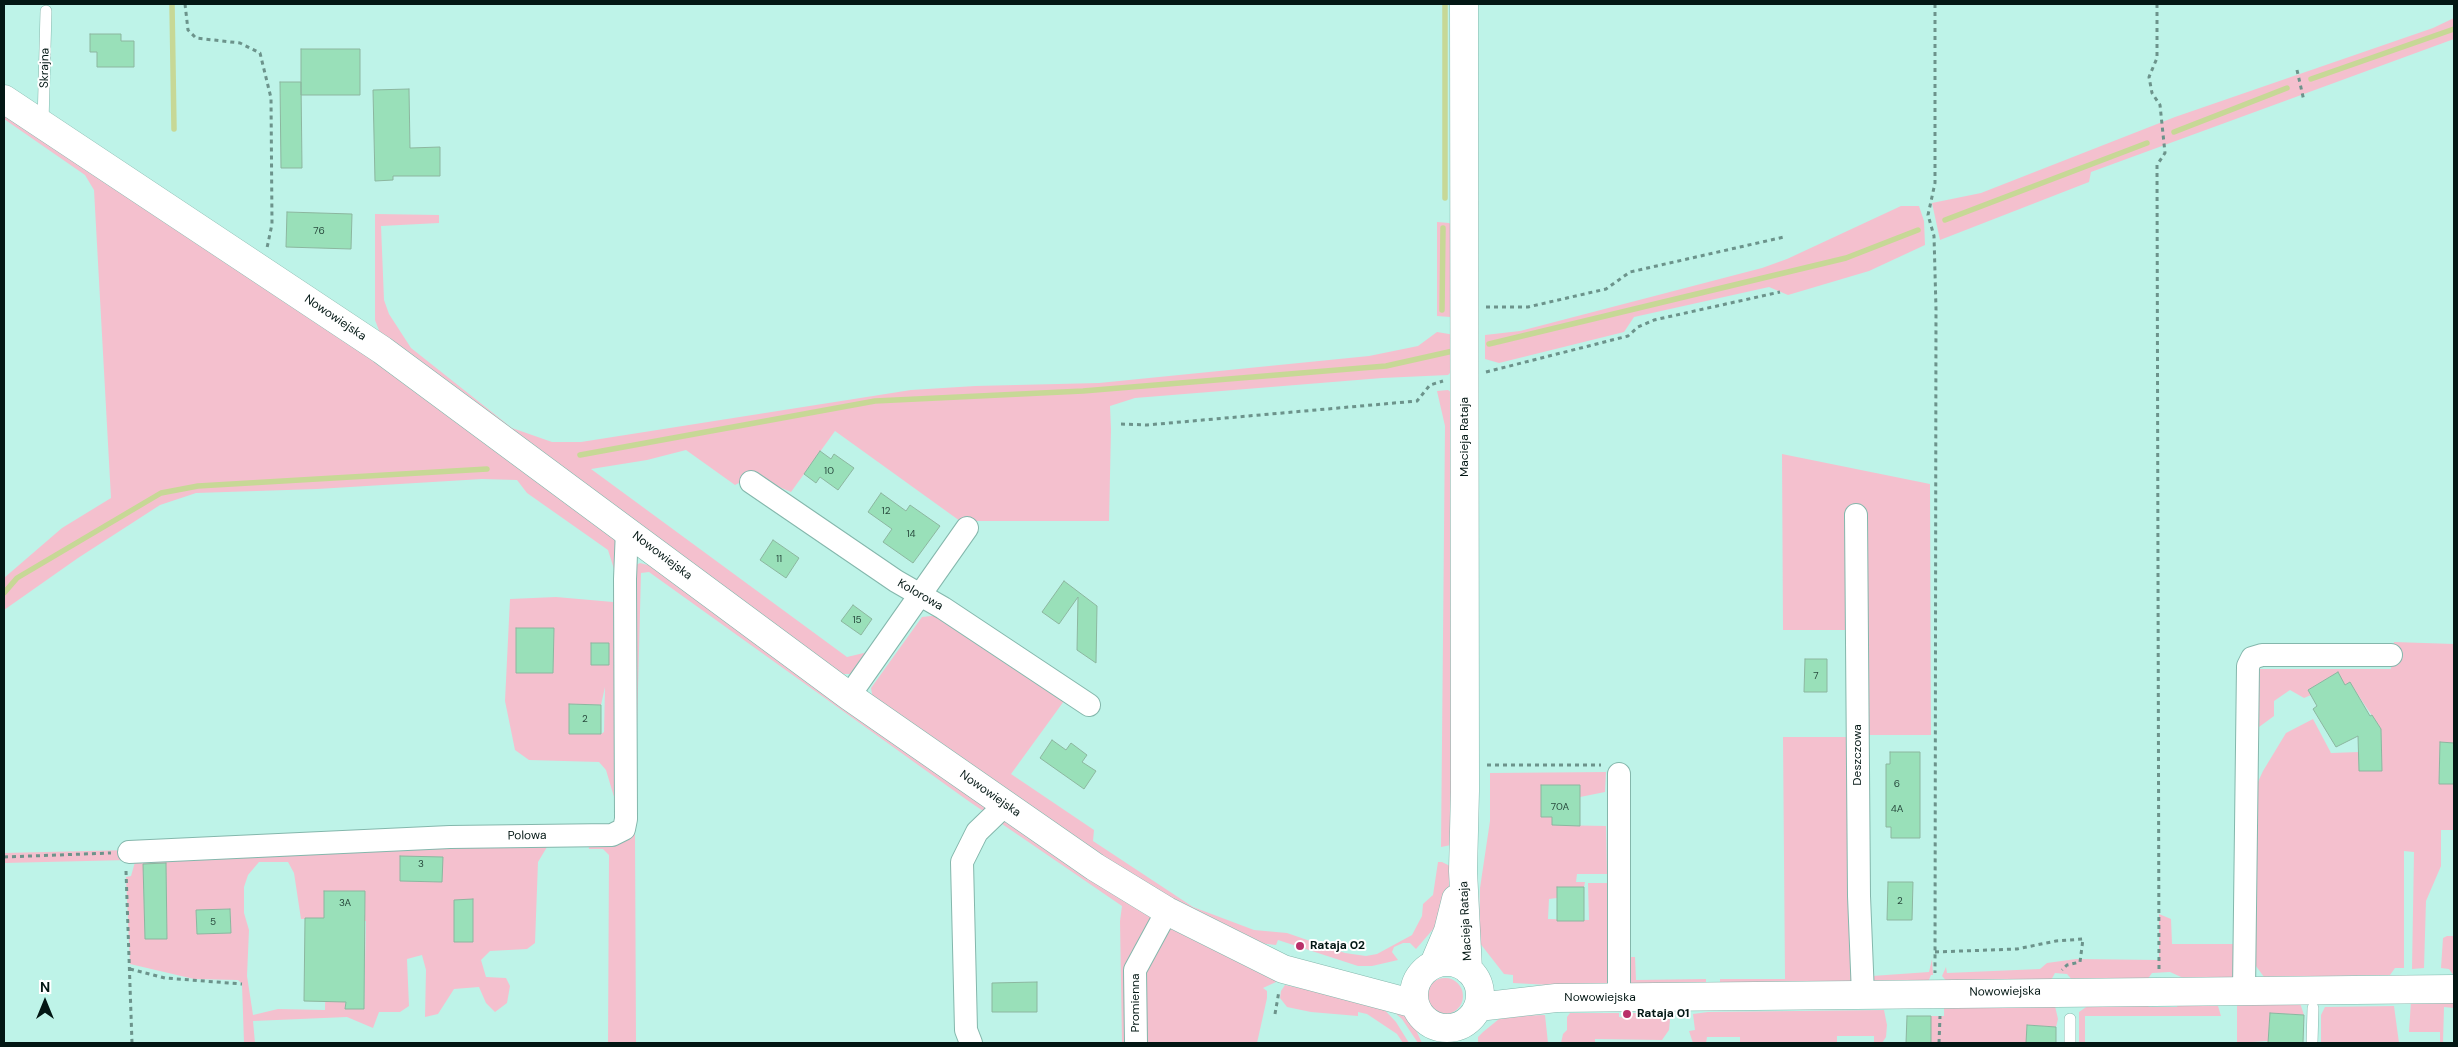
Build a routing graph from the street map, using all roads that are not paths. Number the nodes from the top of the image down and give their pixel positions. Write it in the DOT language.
graph roads {
  1 [pos="1464,4"];
  2 [pos="46,11"];
  3 [pos="4,99"];
  4 [pos="43,124"];
  5 [pos="752,482"];
  6 [pos="1856,515"];
  7 [pos="967,528"];
  8 [pos="627,529"];
  9 [pos="920,596"];
  10 [pos="2391,655"];
  11 [pos="849,696"];
  12 [pos="1089,705"];
  13 [pos="1619,774"];
  14 [pos="1005,805"];
  15 [pos="129,852"];
  16 [pos="1463,871"];
  17 [pos="1167,911"];
  18 [pos="1427,970"];
  19 [pos="1472,975"];
  20 [pos="1335,984"];
  21 [pos="2454,989"];
  22 [pos="2244,990"];
  23 [pos="1863,995"];
  24 [pos="1556,998"];
  25 [pos="1619,998"];
  26 [pos="2313,1008"];
  27 [pos="2070,1019"];
  28 [pos="1423,1023"];
  29 [pos="1462,1025"];
  30 [pos="971,1043"];
  31 [pos="1136,1043"];
  32 [pos="2070,1043"];
  33 [pos="2312,1043"];
  1 -- 16 [label="street, Macieja Rataja"];
  2 -- 4 [label="lane, Skrajna"];
  3 -- 4 [label="street, Nowowiejska"];
  4 -- 8 [label="street, Nowowiejska"];
  5 -- 9 [label="street, Kolorowa"];
  6 -- 23 [label="street, Deszczowa"];
  7 -- 9 [label="street"];
  8 -- 11 [label="street, Nowowiejska"];
  8 -- 15 [label="street, Polowa"];
  9 -- 11 [label="street"];
  9 -- 12 [label="street, Kolorowa"];
  10 -- 22 [label="street"];
  11 -- 14 [label="street, Nowowiejska"];
  13 -- 25 [label="street"];
  14 -- 17 [label="street, Nowowiejska"];
  14 -- 30 [label="street"];
  16 -- 18 [label="street, Macieja Rataja"];
  16 -- 19 [label="street, Macieja Rataja"];
  17 -- 20 [label="street, Nowowiejska"];
  17 -- 31 [label="street, Promienna"];
  18 -- 19 [label="street"];
  18 -- 20 [label="street, Nowowiejska"];
  18 -- 28 [label="street"];
  19 -- 24 [label="street, Nowowiejska"];
  19 -- 29 [label="street"];
  20 -- 28 [label="street, Nowowiejska"];
  21 -- 22 [label="street, Nowowiejska"];
  22 -- 23 [label="street, Nowowiejska"];
  23 -- 25 [label="street, Nowowiejska"];
  24 -- 25 [label="street, Nowowiejska"];
  24 -- 29 [label="street, Nowowiejska"];
  26 -- 33 [label="lane"];
  27 -- 32 [label="lane"];
  28 -- 29 [label="street"];
}
